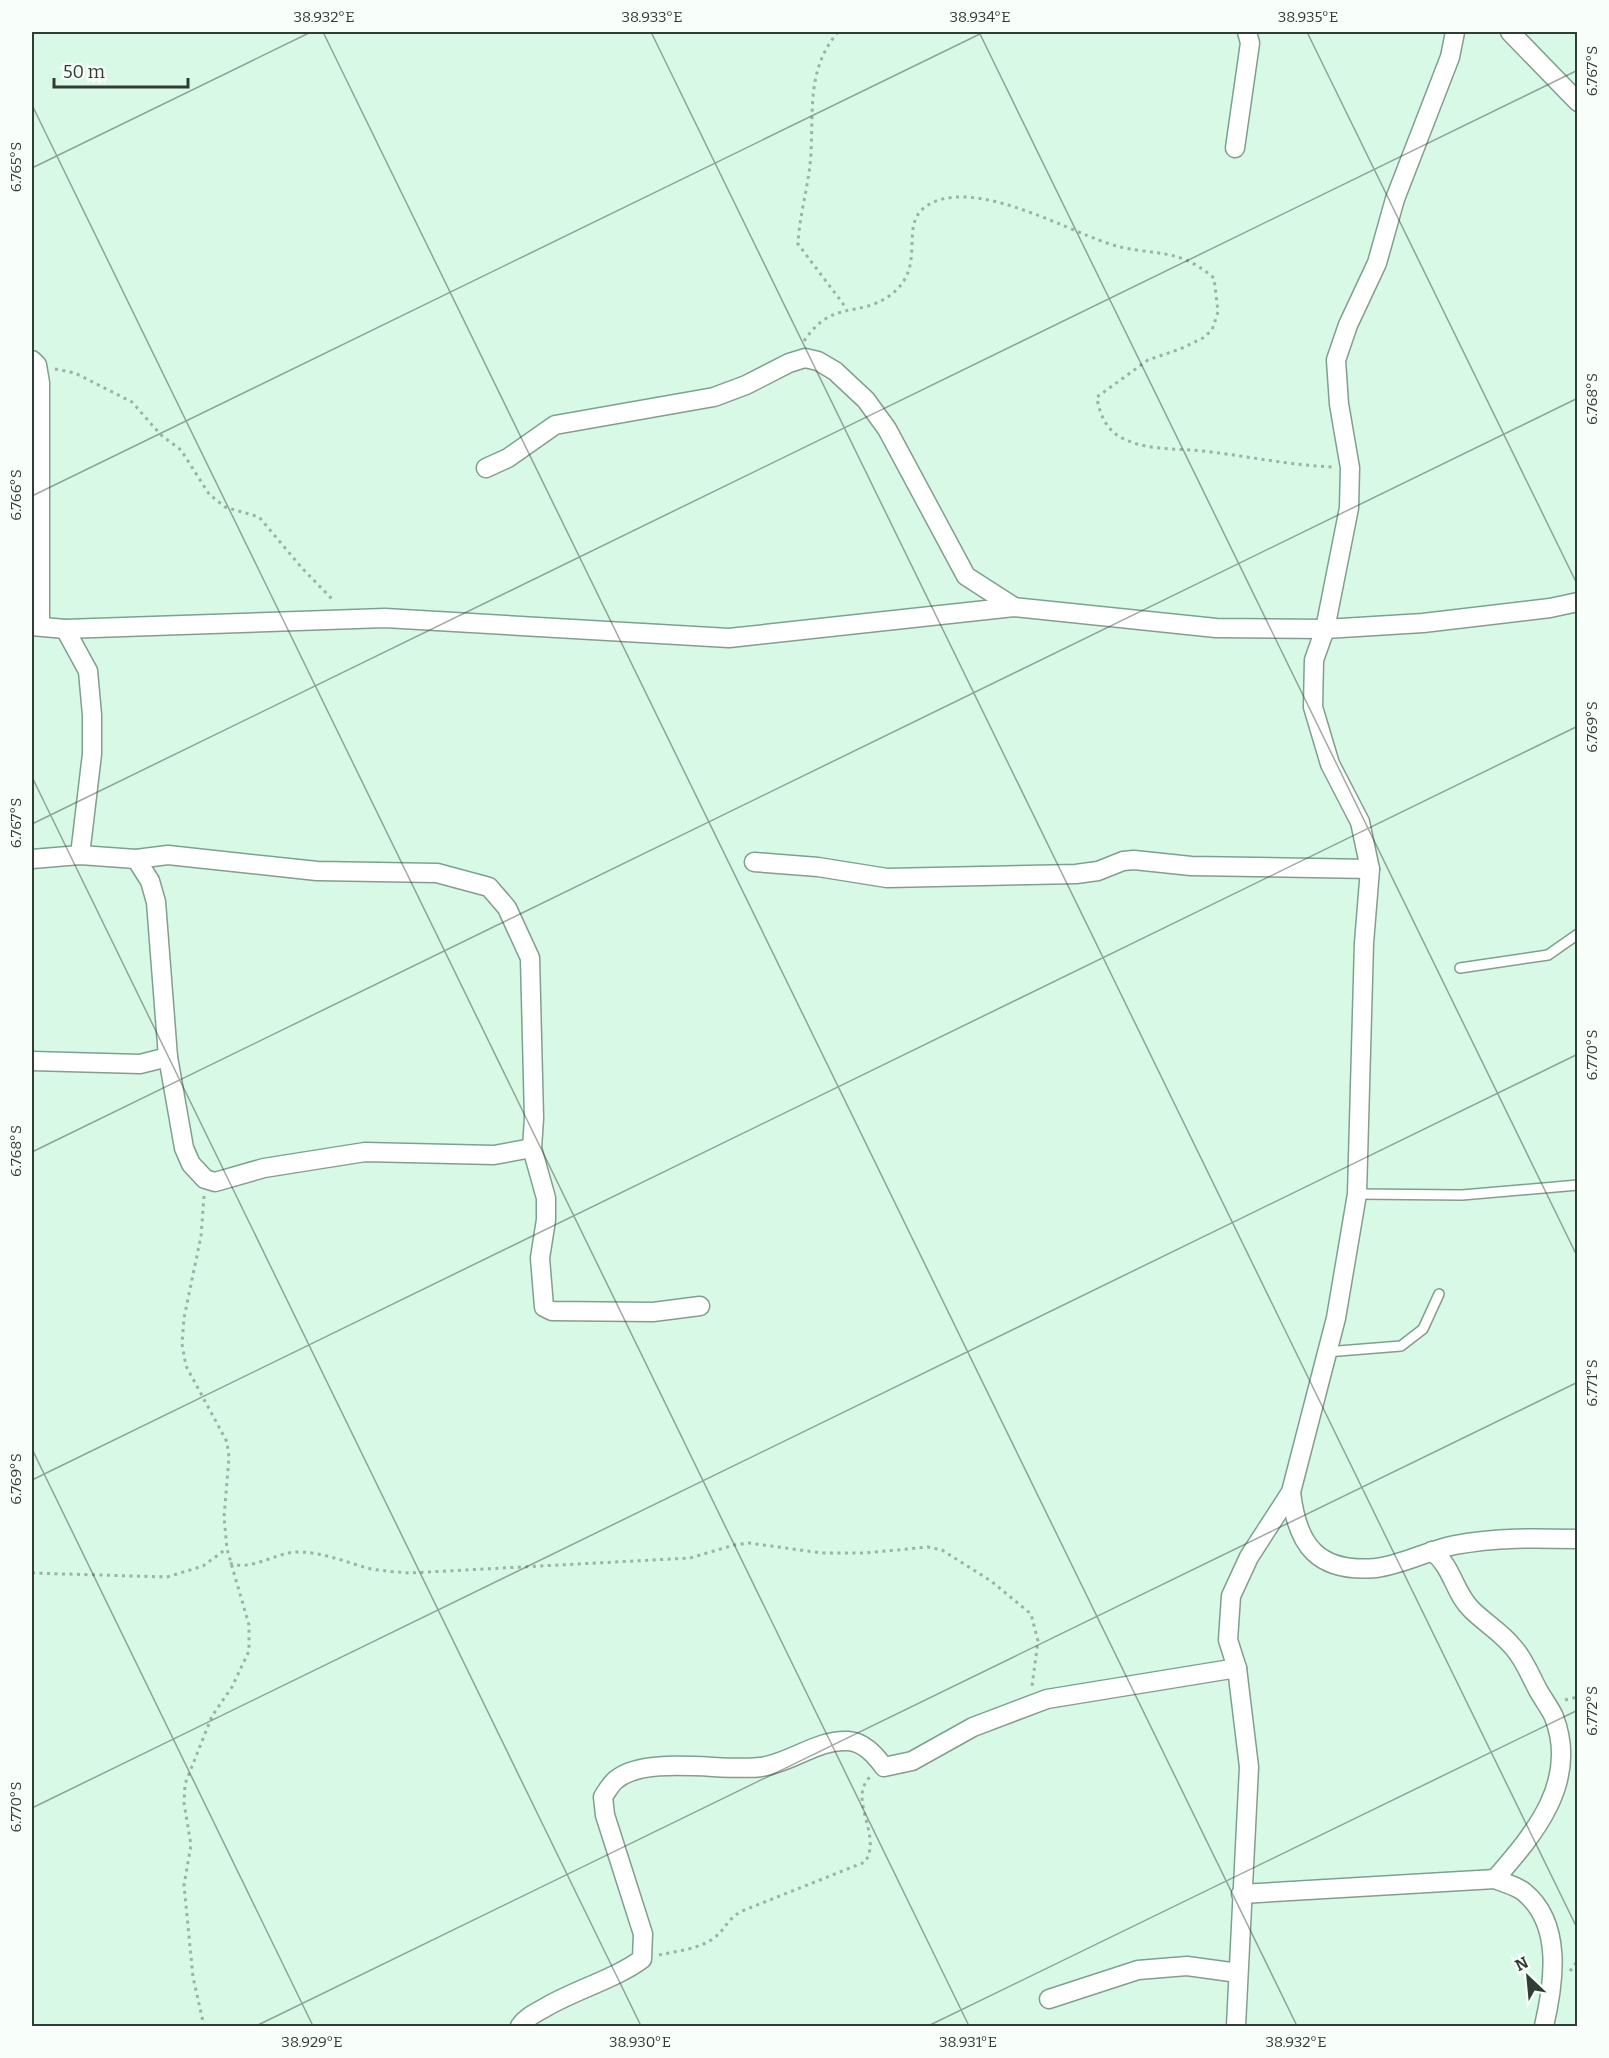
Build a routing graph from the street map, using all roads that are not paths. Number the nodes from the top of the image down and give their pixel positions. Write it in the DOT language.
graph roads {
  1 [pos="1247,32"];
  2 [pos="1455,32"];
  3 [pos="1510,32"];
  4 [pos="1578,102"];
  5 [pos="1235,147"];
  6 [pos="34,362"];
  7 [pos="486,468"];
  8 [pos="1578,602"];
  9 [pos="1014,607"];
  10 [pos="36,626"];
  11 [pos="65,629"];
  12 [pos="1325,629"];
  13 [pos="80,855"];
  14 [pos="32,859"];
  15 [pos="136,859"];
  16 [pos="754,862"];
  17 [pos="1370,868"];
  18 [pos="1578,934"];
  19 [pos="1460,968"];
  20 [pos="168,1057"];
  21 [pos="32,1061"];
  22 [pos="532,1148"];
  23 [pos="1578,1185"];
  24 [pos="1357,1194"];
  25 [pos="1439,1294"];
  26 [pos="700,1306"];
  27 [pos="1326,1352"];
  28 [pos="1291,1492"];
  29 [pos="1578,1539"];
  30 [pos="1432,1551"];
  31 [pos="1237,1668"];
  32 [pos="1495,1879"];
  33 [pos="1241,1894"];
  34 [pos="1238,1973"];
  35 [pos="1048,1999"];
  36 [pos="520,2026"];
  37 [pos="1236,2026"];
  38 [pos="1544,2026"];
  1 -- 5 [label="street"];
  2 -- 12 [label="street"];
  3 -- 4 [label="street"];
  6 -- 10 [label="street"];
  7 -- 9 [label="street"];
  8 -- 12 [label="street"];
  9 -- 11 [label="street"];
  9 -- 12 [label="street"];
  10 -- 11 [label="street"];
  11 -- 13 [label="street"];
  12 -- 17 [label="street"];
  13 -- 14 [label="street"];
  13 -- 15 [label="street"];
  15 -- 20 [label="street"];
  15 -- 22 [label="street"];
  16 -- 17 [label="street"];
  17 -- 24 [label="street"];
  18 -- 19 [label="lane"];
  20 -- 21 [label="street"];
  20 -- 22 [label="street"];
  22 -- 26 [label="street"];
  23 -- 24 [label="lane"];
  24 -- 27 [label="street"];
  25 -- 27 [label="lane"];
  27 -- 28 [label="street"];
  28 -- 30 [label="street"];
  28 -- 31 [label="street"];
  29 -- 30 [label="street"];
  30 -- 32 [label="street"];
  31 -- 33 [label="street"];
  31 -- 36 [label="street"];
  32 -- 33 [label="street"];
  32 -- 38 [label="street"];
  33 -- 34 [label="street"];
  34 -- 35 [label="street"];
  34 -- 37 [label="street"];
}
